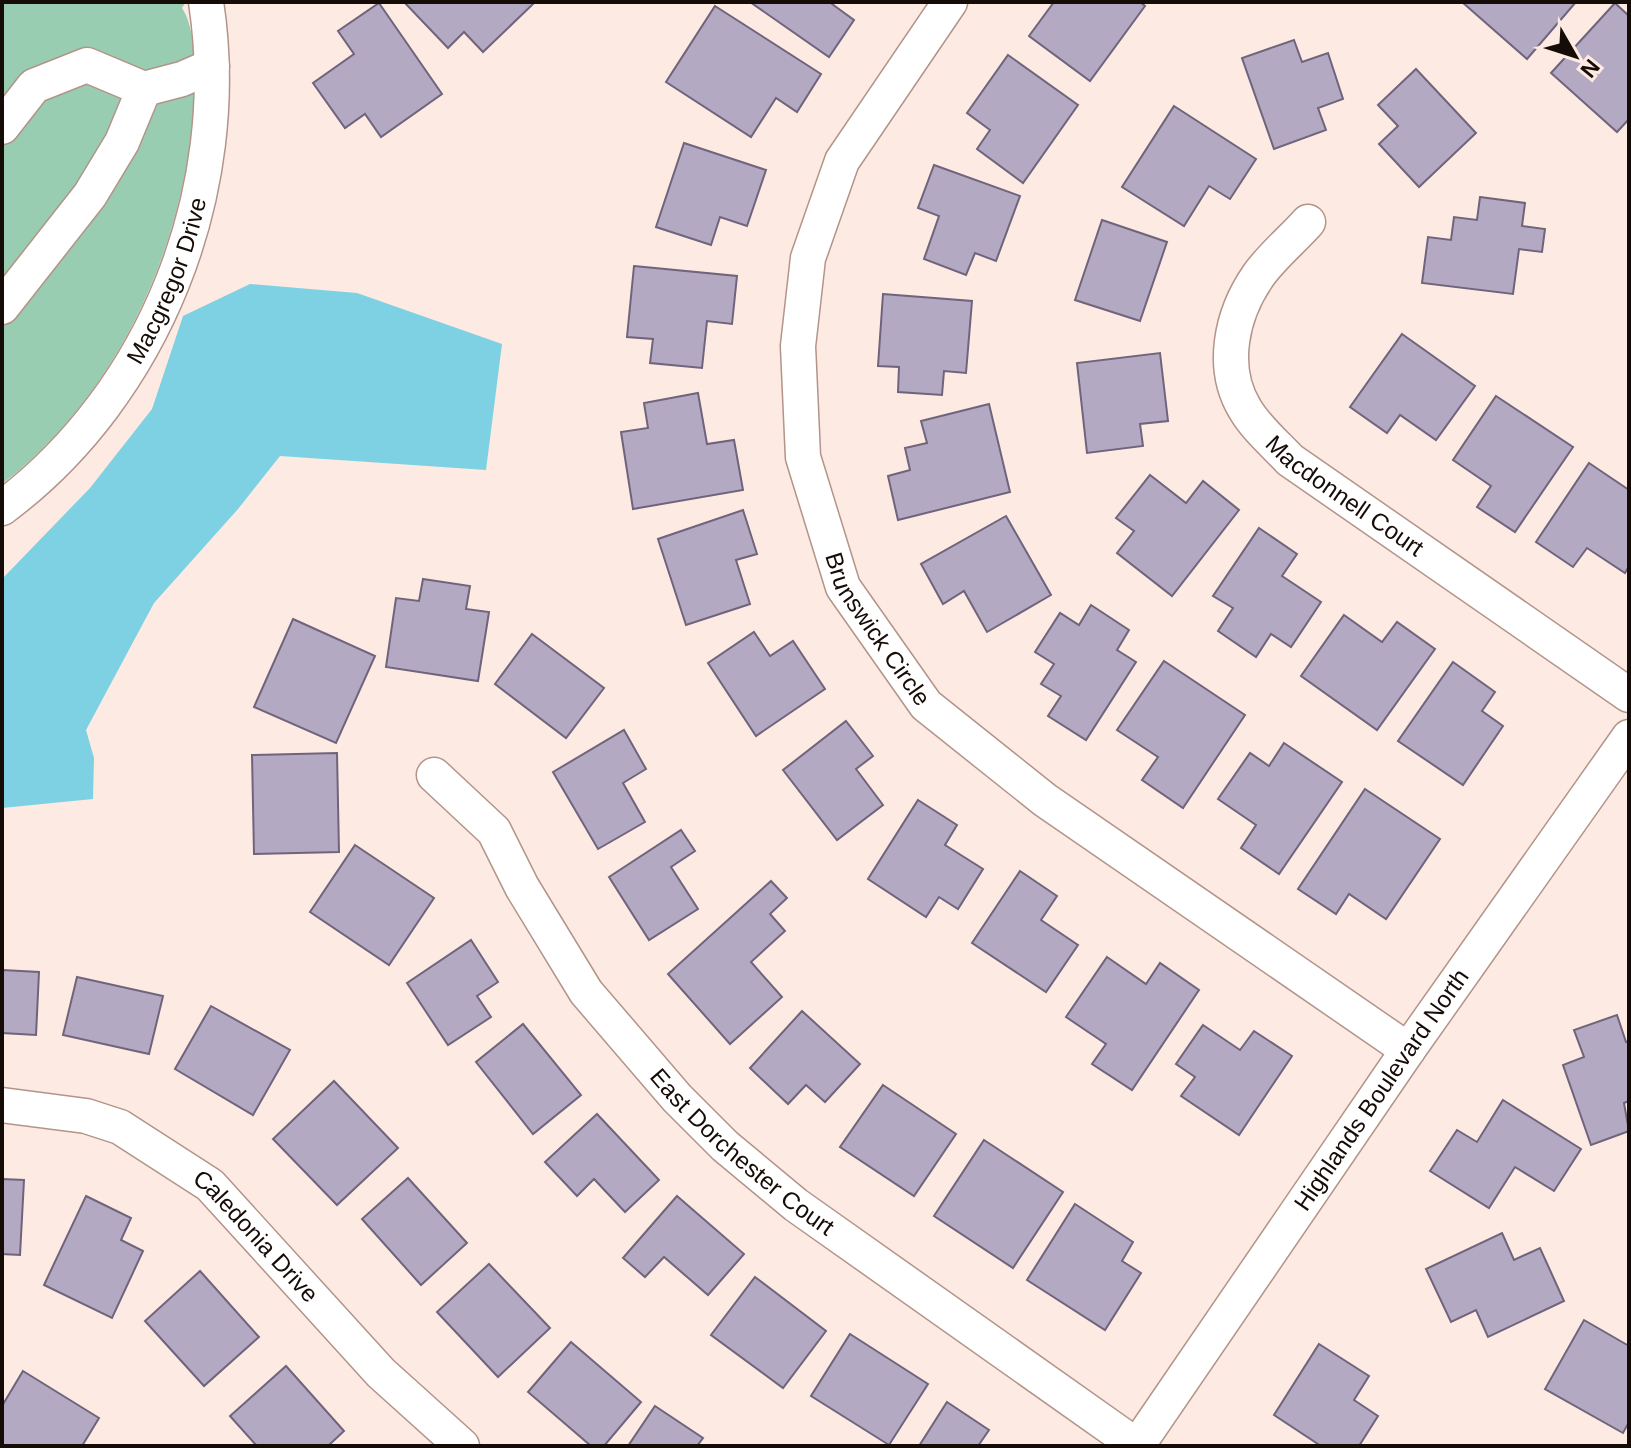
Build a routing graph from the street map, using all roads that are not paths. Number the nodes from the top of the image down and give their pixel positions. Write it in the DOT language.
graph roads {
  1 [pos="950,2"];
  2 [pos="215,6"];
  3 [pos="212,66"];
  4 [pos="144,89"];
  5 [pos="2,127"];
  6 [pos="1308,222"];
  7 [pos="2,307"];
  8 [pos="8,495"];
  9 [pos="1629,695"];
  10 [pos="1629,737"];
  11 [pos="434,775"];
  12 [pos="1408,1050"];
  13 [pos="2,1105"];
  14 [pos="462,1446"];
  15 [pos="1137,1446"];
  1 -- 12 [label="street, Brunswick Circle"];
  2 -- 3 [label="street, Macgregor Drive"];
  3 -- 4 [label="street"];
  3 -- 8 [label="street, Macgregor Drive"];
  4 -- 5 [label="street"];
  4 -- 7 [label="street"];
  6 -- 9 [label="street, Macdonnell Court"];
  10 -- 12 [label="street, Highlands Boulevard North"];
  11 -- 15 [label="street, East Dorchester Court"];
  12 -- 15 [label="street, Highlands Boulevard North"];
  13 -- 14 [label="street, Caledonia Drive"];
}
